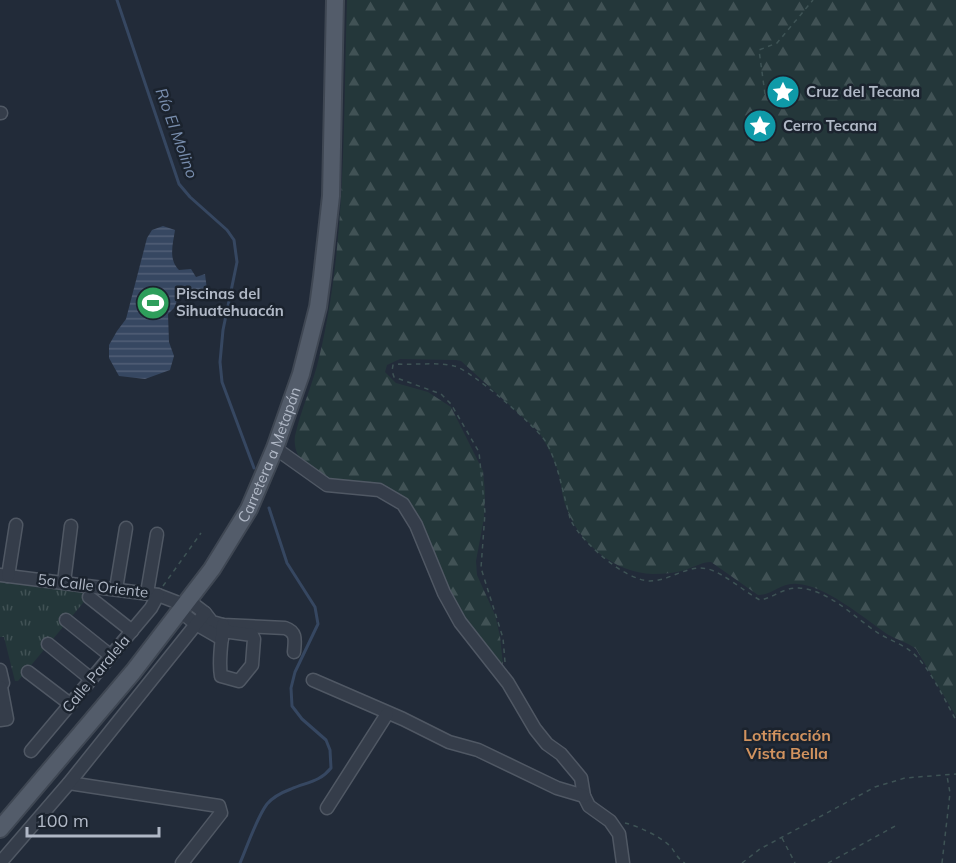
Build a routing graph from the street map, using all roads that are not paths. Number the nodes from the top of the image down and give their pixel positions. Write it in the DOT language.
graph roads {
  1 [pos="335,0"];
  2 [pos="275,448"];
  3 [pos="16,525"];
  4 [pos="71,526"];
  5 [pos="126,528"];
  6 [pos="157,534"];
  7 [pos="4,575"];
  8 [pos="64,582"];
  9 [pos="116,589"];
  10 [pos="153,594"];
  11 [pos="89,597"];
  12 [pos="184,605"];
  13 [pos="205,613"];
  14 [pos="66,620"];
  15 [pos="196,624"];
  16 [pos="132,631"];
  17 [pos="223,632"];
  18 [pos="48,644"];
  19 [pos="294,652"];
  20 [pos="111,656"];
  21 [pos="0,670"];
  22 [pos="28,672"];
  23 [pos="91,679"];
  24 [pos="313,680"];
  25 [pos="1,686"];
  26 [pos="70,704"];
  27 [pos="387,714"];
  28 [pos="4,719"];
  29 [pos="74,742"];
  30 [pos="31,751"];
  31 [pos="94,752"];
  32 [pos="69,783"];
  33 [pos="584,796"];
  34 [pos="327,808"];
  35 [pos="0,829"];
  36 [pos="0,863"];
  37 [pos="182,863"];
  38 [pos="623,863"];
  1 -- 2 [label="main road, Carretera a Metapán"];
  2 -- 12 [label="main road, Carretera a Metapán"];
  2 -- 33 [label="street"];
  3 -- 7 [label="street"];
  4 -- 8 [label="street"];
  5 -- 9 [label="street"];
  6 -- 10 [label="street"];
  7 -- 8 [label="street, 5a Calle Oriente"];
  8 -- 9 [label="street, 5a Calle Oriente"];
  9 -- 10 [label="street, 5a Calle Oriente"];
  10 -- 12 [label="street, 5a Calle Oriente"];
  10 -- 16 [label="street, Calle Paralela"];
  11 -- 16 [label="street"];
  12 -- 13 [label="street"];
  12 -- 15 [label="street"];
  12 -- 29 [label="main road, Carretera a Metapán"];
  13 -- 15 [label="street"];
  13 -- 17 [label="street"];
  14 -- 20 [label="street"];
  15 -- 17 [label="street"];
  15 -- 31 [label="street"];
  16 -- 20 [label="street, Calle Paralela"];
  17 -- 19 [label="street"];
  18 -- 23 [label="street"];
  20 -- 23 [label="street, Calle Paralela"];
  21 -- 25 [label="street"];
  22 -- 26 [label="street"];
  23 -- 26 [label="street, Calle Paralela"];
  24 -- 27 [label="street"];
  25 -- 28 [label="street"];
  26 -- 30 [label="street, Calle Paralela"];
  27 -- 33 [label="street"];
  27 -- 34 [label="street"];
  29 -- 31 [label="street"];
  29 -- 35 [label="main road, Carretera a Metapán"];
  31 -- 32 [label="street"];
  32 -- 36 [label="street"];
  32 -- 37 [label="street"];
  33 -- 38 [label="street"];
}
